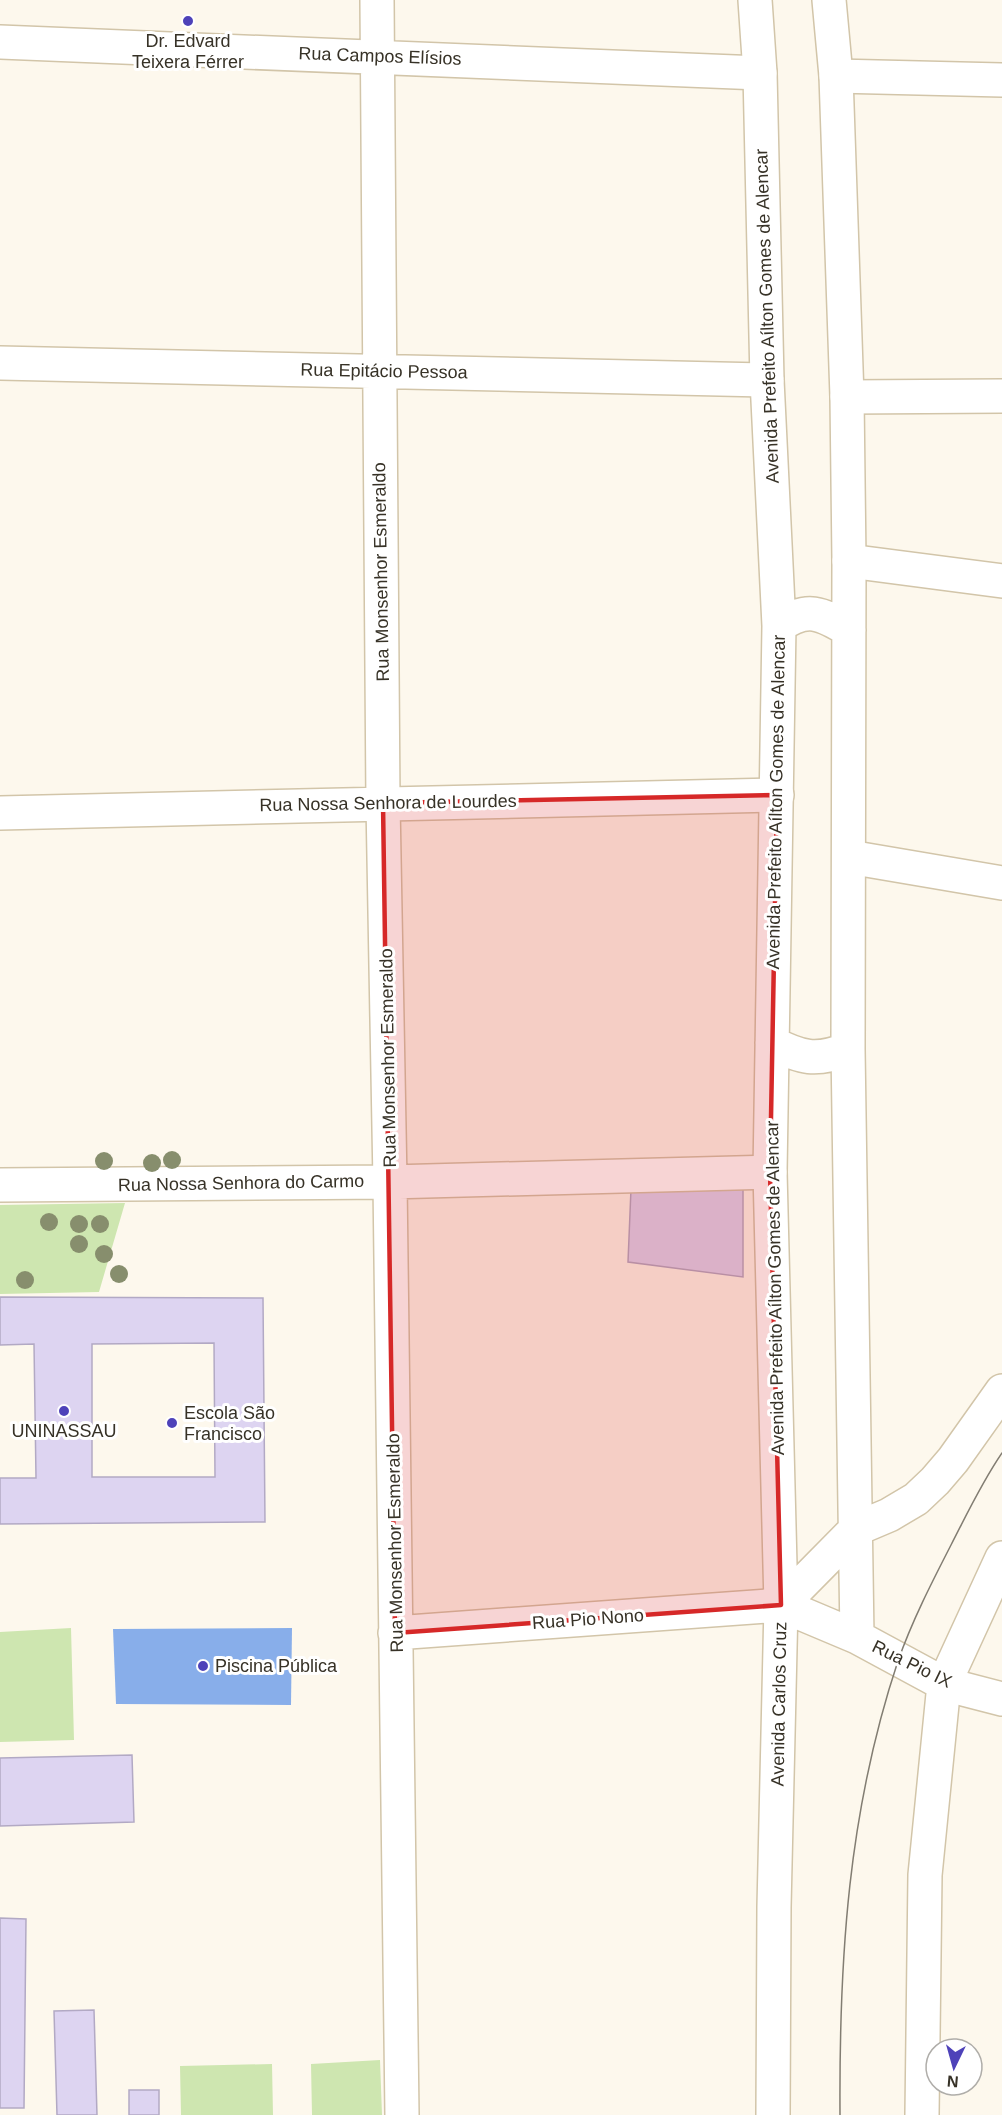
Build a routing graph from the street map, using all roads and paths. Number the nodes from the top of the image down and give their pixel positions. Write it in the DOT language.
graph roads {
  1 [pos="377,0"];
  2 [pos="755,0"];
  3 [pos="829,0"];
  4 [pos="0,42"];
  5 [pos="377,56"];
  6 [pos="760,73"];
  7 [pos="836,76"];
  8 [pos="1002,80"];
  9 [pos="0,363"];
  10 [pos="378,371"];
  11 [pos="767,380"];
  12 [pos="1002,396"];
  13 [pos="847,397"];
  14 [pos="849,561"];
  15 [pos="1002,581"];
  16 [pos="778,626"];
  17 [pos="849,630"];
  18 [pos="777,795"];
  19 [pos="383,803"];
  20 [pos="0,813"];
  21 [pos="849,857"];
  22 [pos="1002,883"];
  23 [pos="772,1043"];
  24 [pos="848,1049"];
  25 [pos="770,1172"];
  26 [pos="390,1182"];
  27 [pos="0,1185"];
  28 [pos="1002,1391"];
  29 [pos="856,1529"];
  30 [pos="1002,1558"];
  31 [pos="781,1605"];
  32 [pos="396,1633"];
  33 [pos="857,1637"];
  34 [pos="944,1684"];
  35 [pos="1002,1699"];
  36 [pos="402,2115"];
  37 [pos="773,2115"];
  38 [pos="922,2115"];
  1 -- 5 [label="street, Rua Monsenhor Esmeraldo"];
  2 -- 6 [label="street, Avenida Prefeito Aílton Gomes de Alencar"];
  3 -- 7 [label="street"];
  4 -- 5 [label="street, Rua Campos Elísios"];
  5 -- 6 [label="street, Rua Campos Elísios"];
  5 -- 10 [label="street, Rua Monsenhor Esmeraldo"];
  6 -- 11 [label="street, Avenida Prefeito Aílton Gomes de Alencar"];
  7 -- 8 [label="street"];
  7 -- 13 [label="street"];
  9 -- 10 [label="street, Rua Epitácio Pessoa"];
  10 -- 11 [label="street, Rua Epitácio Pessoa"];
  10 -- 19 [label="street, Rua Monsenhor Esmeraldo"];
  11 -- 16 [label="street, Avenida Prefeito Aílton Gomes de Alencar"];
  12 -- 13 [label="street"];
  13 -- 14 [label="street"];
  14 -- 15 [label="street"];
  14 -- 17 [label="street"];
  16 -- 17 [label="street"];
  16 -- 18 [label="street, Avenida Prefeito Aílton Gomes de Alencar"];
  17 -- 21 [label="street"];
  18 -- 19 [label="street, Rua Nossa Senhora de Lourdes"];
  18 -- 23 [label="street, Avenida Prefeito Aílton Gomes de Alencar"];
  19 -- 20 [label="street, Rua Nossa Senhora de Lourdes"];
  19 -- 26 [label="street, Rua Monsenhor Esmeraldo"];
  21 -- 22 [label="street"];
  21 -- 24 [label="street"];
  23 -- 24 [label="street"];
  23 -- 25 [label="street, Avenida Prefeito Aílton Gomes de Alencar"];
  24 -- 29 [label="street"];
  25 -- 26 [label="street, Rua Nossa Senhora do Carmo"];
  25 -- 31 [label="street, Avenida Prefeito Aílton Gomes de Alencar"];
  26 -- 27 [label="street, Rua Nossa Senhora do Carmo"];
  26 -- 32 [label="street, Rua Monsenhor Esmeraldo"];
  28 -- 29 [label="street, Avenida Carlos Cruz"];
  29 -- 31 [label="street, Avenida Carlos Cruz"];
  29 -- 33 [label="street"];
  30 -- 34 [label="street"];
  31 -- 32 [label="street, Rua Pio Nono"];
  31 -- 33 [label="street, Rua Pio IX"];
  31 -- 37 [label="street, Avenida Carlos Cruz"];
  32 -- 36 [label="street, Rua Monsenhor Esmeraldo"];
  33 -- 34 [label="street, Rua Pio IX"];
  34 -- 35 [label="street, Rua Pio IX"];
  34 -- 38 [label="street"];
}
